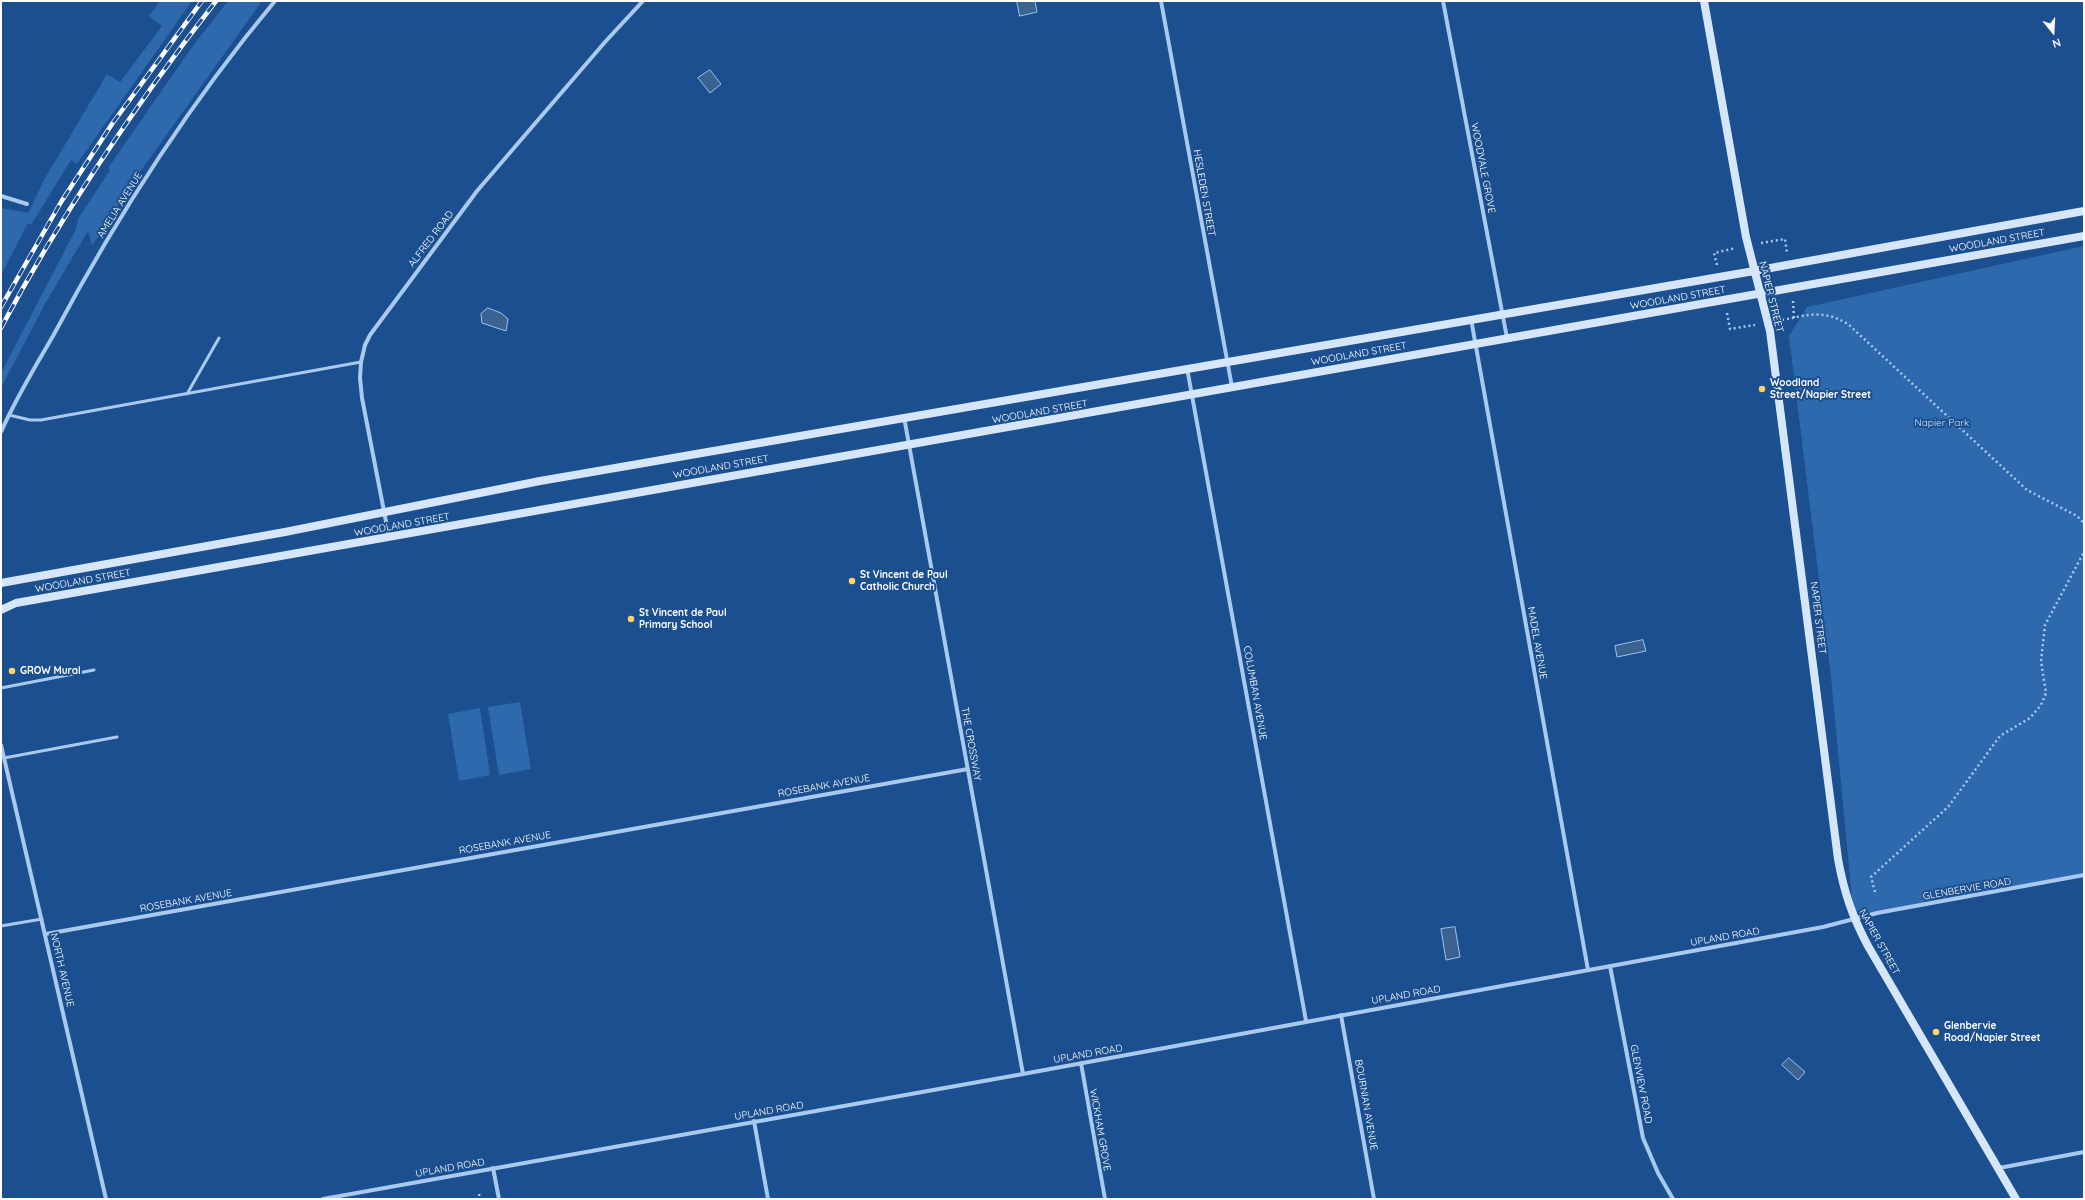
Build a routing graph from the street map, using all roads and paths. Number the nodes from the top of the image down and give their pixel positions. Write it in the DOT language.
graph roads {
  1 [pos="275,1"];
  2 [pos="643,1"];
  3 [pos="1161,1"];
  4 [pos="1443,1"];
  5 [pos="1704,1"];
  6 [pos="1,196"];
  7 [pos="26,204"];
  8 [pos="2084,211"];
  9 [pos="2084,236"];
  10 [pos="1754,270"];
  11 [pos="1761,294"];
  12 [pos="1502,313"];
  13 [pos="1794,318"];
  14 [pos="1471,319"];
  15 [pos="219,338"];
  16 [pos="1507,338"];
  17 [pos="1475,344"];
  18 [pos="361,362"];
  19 [pos="1227,362"];
  20 [pos="1187,368"];
  21 [pos="1232,387"];
  22 [pos="186,394"];
  23 [pos="1192,394"];
  24 [pos="9,415"];
  25 [pos="904,417"];
  26 [pos="1,432"];
  27 [pos="909,446"];
  28 [pos="384,513"];
  29 [pos="2084,523"];
  30 [pos="389,537"];
  31 [pos="2084,552"];
  32 [pos="1,583"];
  33 [pos="1,610"];
  34 [pos="94,670"];
  35 [pos="1,688"];
  36 [pos="117,737"];
  37 [pos="1,745"];
  38 [pos="4,758"];
  39 [pos="968,769"];
  40 [pos="2084,875"];
  41 [pos="1875,892"];
  42 [pos="42,919"];
  43 [pos="1854,920"];
  44 [pos="1,926"];
  45 [pos="46,934"];
  46 [pos="1610,966"];
  47 [pos="1588,970"];
  48 [pos="1341,1015"];
  49 [pos="1306,1021"];
  50 [pos="1081,1064"];
  51 [pos="1023,1074"];
  52 [pos="754,1121"];
  53 [pos="2084,1152"];
  54 [pos="493,1168"];
  55 [pos="1999,1168"];
  56 [pos="479,1194"];
  57 [pos="106,1199"];
  58 [pos="323,1199"];
  59 [pos="480,1199"];
  60 [pos="499,1199"];
  61 [pos="768,1199"];
  62 [pos="1105,1199"];
  63 [pos="1374,1199"];
  64 [pos="1673,1199"];
  65 [pos="2016,1199"];
  1 -- 24 [label="street, AMELIA AVENUE"];
  2 -- 18 [label="street, ALFRED ROAD"];
  3 -- 19 [label="street, HESLEDEN STREET"];
  4 -- 12 [label="street, WOODVALE GROVE"];
  5 -- 10 [label="main road, NAPIER STREET"];
  6 -- 7 [label="street"];
  8 -- 10 [label="main road, WOODLAND STREET"];
  9 -- 11 [label="main road, WOODLAND STREET"];
  10 -- 11 [label="main road, NAPIER STREET"];
  10 -- 12 [label="main road, WOODLAND STREET"];
  11 -- 16 [label="main road, WOODLAND STREET"];
  11 -- 43 [label="main road, NAPIER STREET"];
  12 -- 14 [label="main road, WOODLAND STREET"];
  12 -- 16 [label="street, WOODVALE GROVE"];
  13 -- 29 [label="path"];
  14 -- 17 [label="street, MADEL AVENUE"];
  14 -- 19 [label="main road, WOODLAND STREET"];
  15 -- 22 [label="lane"];
  16 -- 17 [label="main road, WOODLAND STREET"];
  17 -- 21 [label="main road, WOODLAND STREET"];
  17 -- 47 [label="street, MADEL AVENUE"];
  18 -- 22 [label="lane"];
  18 -- 28 [label="street, ALFRED ROAD"];
  19 -- 20 [label="main road, WOODLAND STREET"];
  19 -- 21 [label="street, HESLEDEN STREET"];
  20 -- 23 [label="street, COLUMBAN AVENUE"];
  20 -- 25 [label="main road, WOODLAND STREET"];
  21 -- 23 [label="main road, WOODLAND STREET"];
  22 -- 24 [label="lane"];
  23 -- 27 [label="main road, WOODLAND STREET"];
  23 -- 49 [label="street, COLUMBAN AVENUE"];
  24 -- 26 [label="street, AMELIA AVENUE"];
  25 -- 27 [label="street, THE CROSSWAY"];
  25 -- 28 [label="main road, WOODLAND STREET"];
  27 -- 30 [label="main road, WOODLAND STREET"];
  27 -- 39 [label="street, THE CROSSWAY"];
  28 -- 30 [label="street, ALFRED ROAD"];
  28 -- 32 [label="main road, WOODLAND STREET"];
  30 -- 33 [label="main road, WOODLAND STREET"];
  31 -- 41 [label="path"];
  34 -- 35 [label="lane"];
  36 -- 38 [label="lane"];
  37 -- 38 [label="street, NORTH AVENUE"];
  38 -- 42 [label="street, NORTH AVENUE"];
  39 -- 45 [label="street, ROSEBANK AVENUE"];
  39 -- 51 [label="street, THE CROSSWAY"];
  40 -- 43 [label="street, GLENBERVIE ROAD"];
  42 -- 44 [label="lane"];
  42 -- 45 [label="street, NORTH AVENUE"];
  43 -- 46 [label="street, UPLAND ROAD"];
  43 -- 55 [label="main road, NAPIER STREET"];
  45 -- 57 [label="street, NORTH AVENUE"];
  46 -- 47 [label="street, UPLAND ROAD"];
  46 -- 64 [label="street, GLENVIEW ROAD"];
  47 -- 48 [label="street, UPLAND ROAD"];
  48 -- 49 [label="street, UPLAND ROAD"];
  48 -- 63 [label="street, BOURNIAN AVENUE"];
  49 -- 50 [label="street, UPLAND ROAD"];
  50 -- 51 [label="street, UPLAND ROAD"];
  50 -- 62 [label="street, WICKHAM GROVE"];
  51 -- 52 [label="street, UPLAND ROAD"];
  52 -- 54 [label="street, UPLAND ROAD"];
  52 -- 61 [label="street"];
  53 -- 55 [label="street"];
  54 -- 58 [label="street, UPLAND ROAD"];
  54 -- 60 [label="street"];
  55 -- 65 [label="main road, NAPIER STREET"];
  56 -- 59 [label="path"];
}
